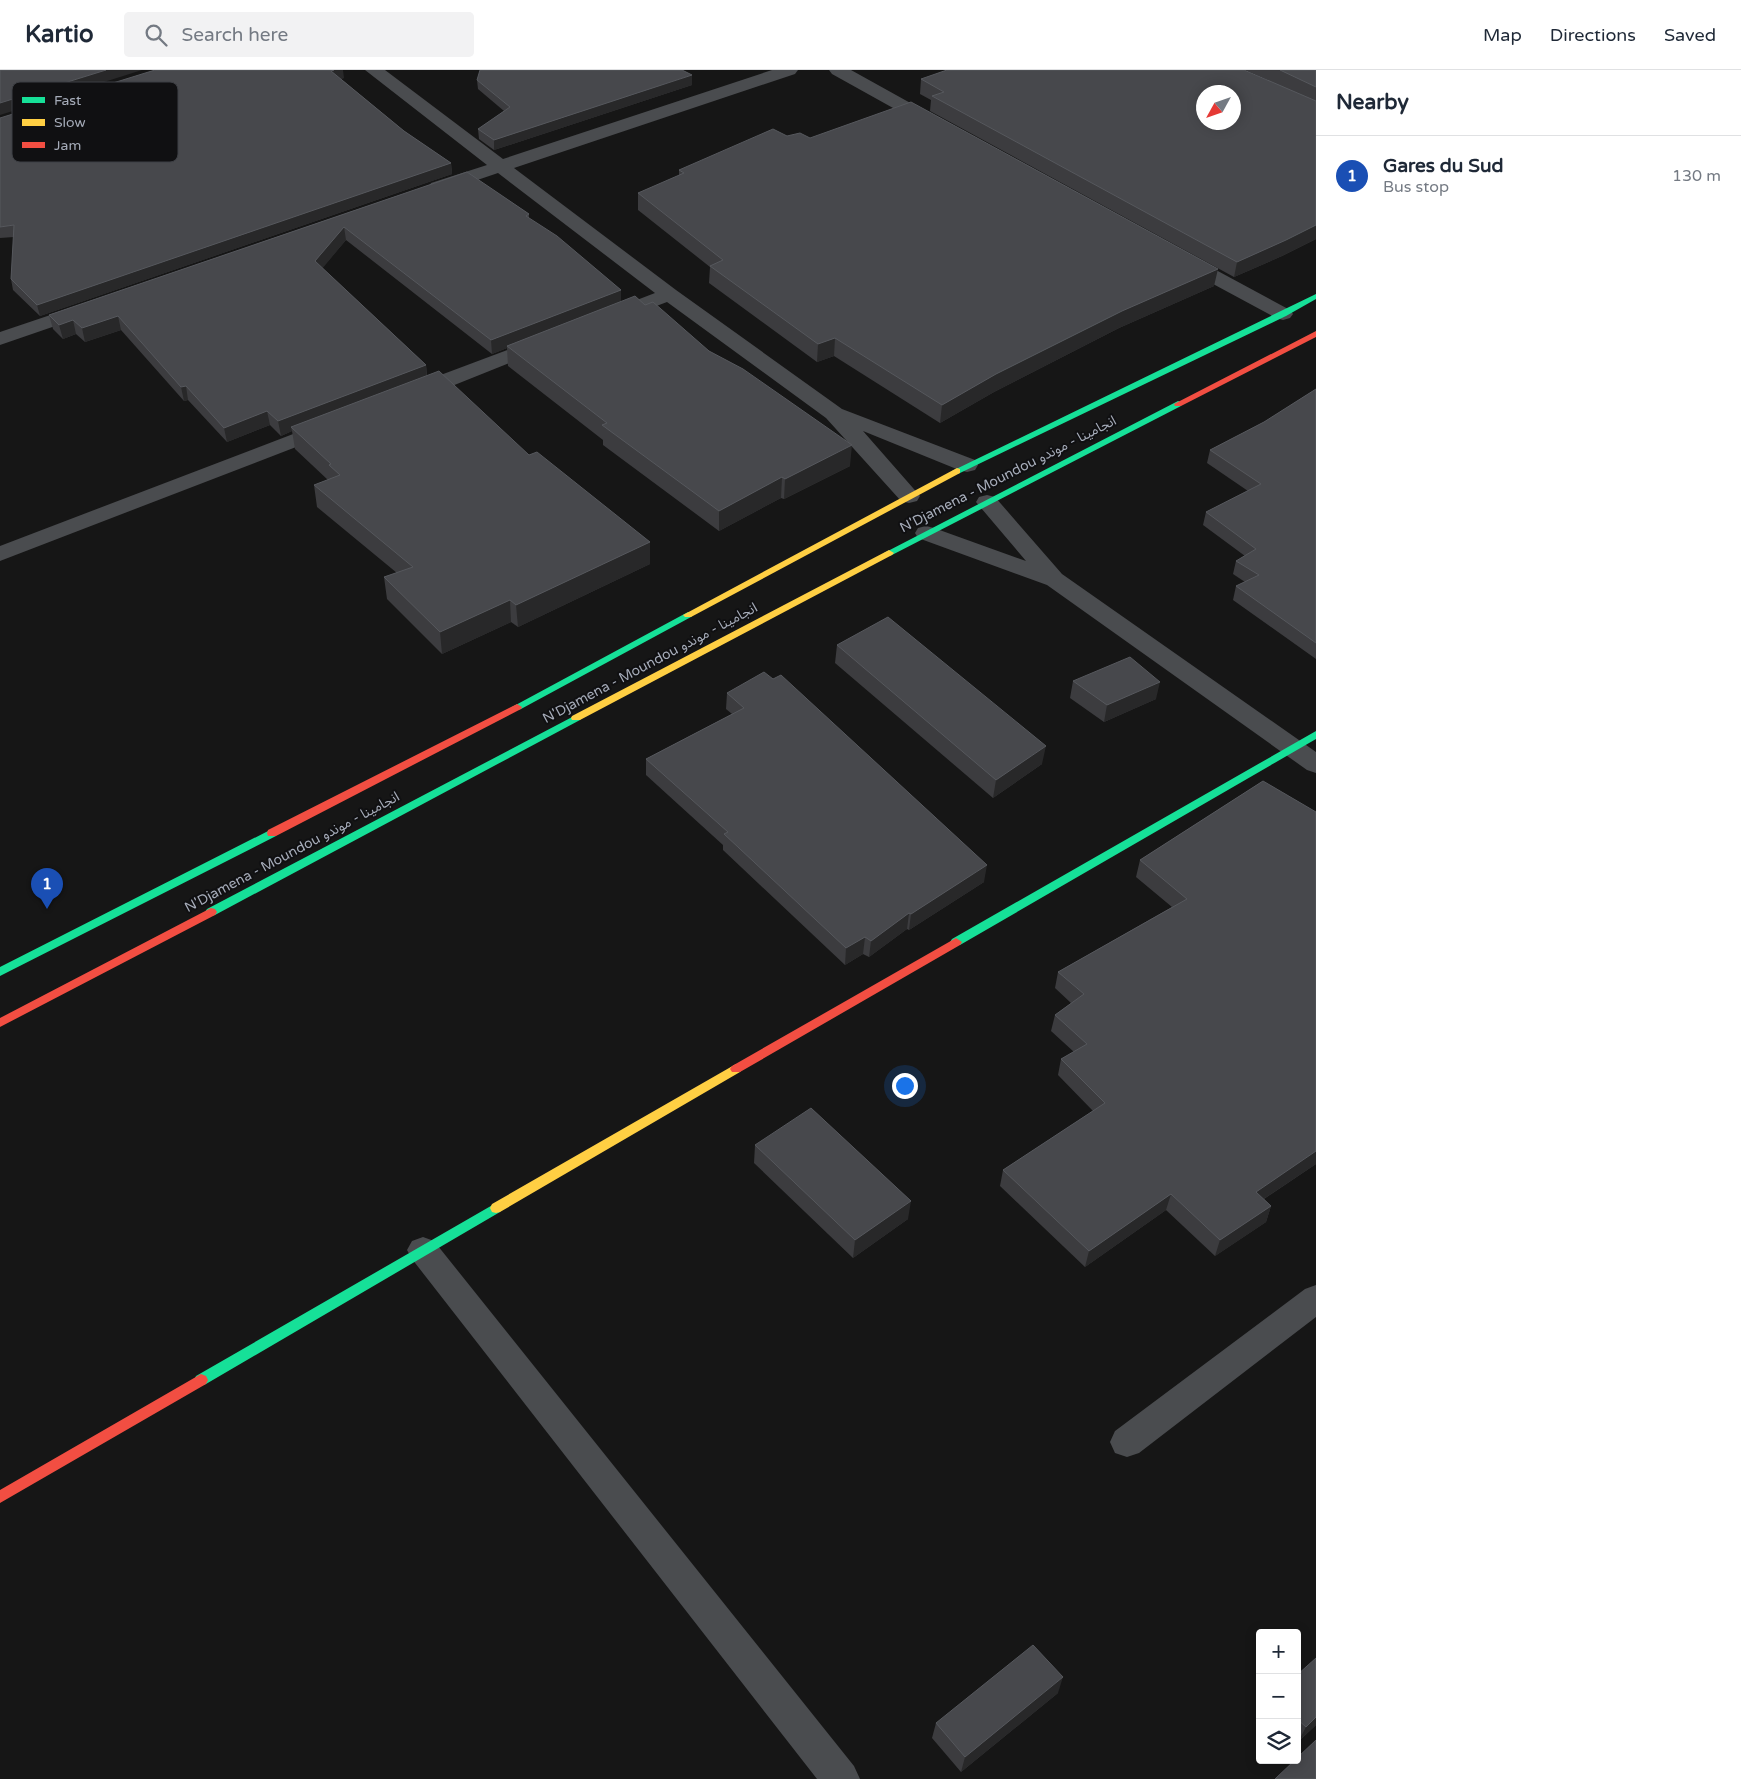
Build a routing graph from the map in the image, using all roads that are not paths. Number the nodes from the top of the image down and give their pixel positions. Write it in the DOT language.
graph roads {
  1 [pos="374,70"];
  2 [pos="789,70"];
  3 [pos="838,70"];
  4 [pos="951,132"];
  5 [pos="500,166"];
  6 [pos="424,192"];
  7 [pos="1170,252"];
  8 [pos="669,294"];
  9 [pos="1316,296"];
  10 [pos="104,303"];
  11 [pos="1283,314"];
  12 [pos="594,322"];
  13 [pos="1316,334"];
  14 [pos="557,337"];
  15 [pos="0,339"];
  16 [pos="399,398"];
  17 [pos="834,413"];
  18 [pos="344,420"];
  19 [pos="967,465"];
  20 [pos="909,496"];
  21 [pos="987,502"];
  22 [pos="926,532"];
  23 [pos="0,554"];
  24 [pos="1055,580"];
  25 [pos="1316,734"];
  26 [pos="1293,747"];
  27 [pos="1316,764"];
  28 [pos="0,972"];
  29 [pos="0,1023"];
  30 [pos="423,1250"];
  31 [pos="1316,1299"];
  32 [pos="1127,1442"];
  33 [pos="0,1497"];
  34 [pos="841,1779"];
  1 -- 5 [label="street"];
  2 -- 5 [label="street"];
  3 -- 4 [label="street"];
  5 -- 6 [label="street"];
  5 -- 8 [label="street"];
  7 -- 11 [label="street"];
  8 -- 12 [label="street"];
  8 -- 17 [label="street"];
  9 -- 11 [label="main road, N'Djamena - Moundou انجامينا - موندو"];
  10 -- 15 [label="street"];
  11 -- 19 [label="main road, N'Djamena - Moundou انجامينا - موندو"];
  13 -- 21 [label="main road, N'Djamena - Moundou انجامينا - موندو"];
  14 -- 16 [label="street"];
  17 -- 19 [label="street"];
  17 -- 20 [label="street"];
  18 -- 23 [label="street"];
  19 -- 20 [label="main road, N'Djamena - Moundou انجامينا - موندو"];
  20 -- 28 [label="main road, N'Djamena - Moundou انجامينا - موندو"];
  21 -- 22 [label="main road, N'Djamena - Moundou انجامينا - موندو"];
  21 -- 24 [label="street"];
  22 -- 24 [label="street"];
  22 -- 29 [label="main road, N'Djamena - Moundou انجامينا - موندو"];
  24 -- 26 [label="street"];
  25 -- 26 [label="main road"];
  26 -- 27 [label="street"];
  26 -- 30 [label="main road"];
  30 -- 33 [label="main road"];
  30 -- 34 [label="street"];
  31 -- 32 [label="street"];
}
